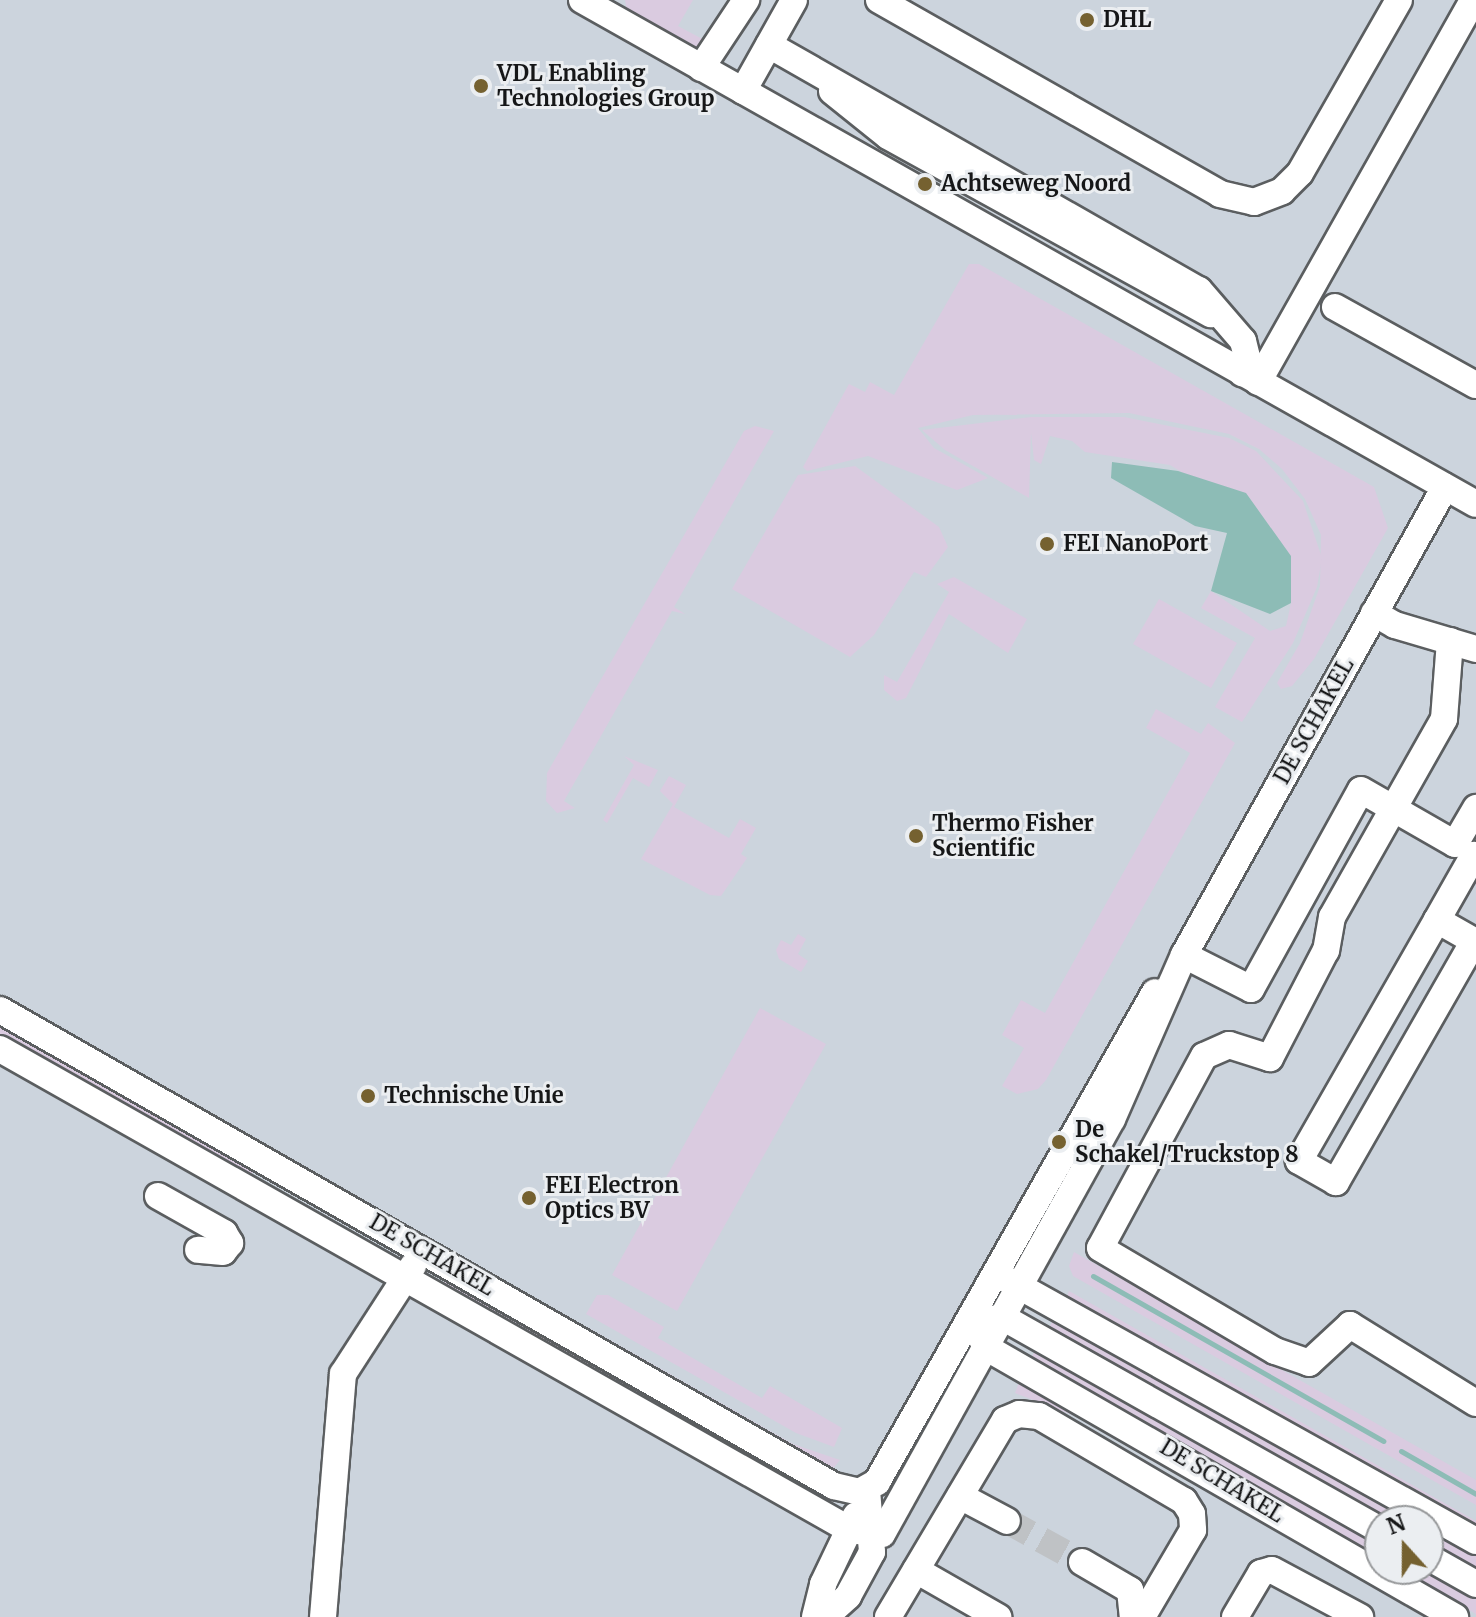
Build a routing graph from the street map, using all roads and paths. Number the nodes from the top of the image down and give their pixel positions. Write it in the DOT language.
graph roads {
  1 [pos="582,0"];
  2 [pos="794,0"];
  3 [pos="879,0"];
  4 [pos="1399,0"];
  5 [pos="1473,0"];
  6 [pos="747,2"];
  7 [pos="769,45"];
  8 [pos="701,68"];
  9 [pos="743,91"];
  10 [pos="1335,307"];
  11 [pos="1250,378"];
  12 [pos="1476,385"];
  13 [pos="1445,487"];
  14 [pos="1476,504"];
  15 [pos="1374,613"];
  16 [pos="1458,641"];
  17 [pos="1476,649"];
  18 [pos="1476,808"];
  19 [pos="1468,852"];
  20 [pos="1437,920"];
  21 [pos="1184,955"];
  22 [pos="0,1010"];
  23 [pos="0,1049"];
  24 [pos="158,1196"];
  25 [pos="423,1249"];
  26 [pos="198,1250"];
  27 [pos="991,1278"];
  28 [pos="404,1279"];
  29 [pos="1023,1286"];
  30 [pos="1004,1318"];
  31 [pos="969,1320"];
  32 [pos="987,1348"];
  33 [pos="1476,1403"];
  34 [pos="867,1490"];
  35 [pos="960,1496"];
  36 [pos="1007,1521"];
  37 [pos="1364,1521"];
  38 [pos="862,1533"];
  39 [pos="1476,1541"];
  40 [pos="1082,1562"];
  41 [pos="1444,1566"];
  42 [pos="916,1570"];
  43 [pos="1476,1584"];
  44 [pos="323,1617"];
  45 [pos="815,1617"];
  46 [pos="825,1617"];
  47 [pos="888,1617"];
  48 [pos="998,1617"];
  49 [pos="1133,1617"];
  50 [pos="1142,1617"];
  51 [pos="1235,1617"];
  52 [pos="1360,1617"];
  53 [pos="1455,1617"];
  1 -- 8 [label="street"];
  2 -- 7 [label="street"];
  3 -- 4 [label="street"];
  5 -- 11 [label="street"];
  6 -- 8 [label="street"];
  7 -- 9 [label="street"];
  7 -- 11 [label="street"];
  8 -- 9 [label="street"];
  9 -- 11 [label="street"];
  10 -- 12 [label="street"];
  11 -- 13 [label="street"];
  13 -- 14 [label="street"];
  13 -- 15 [label="street, DE SCHAKEL"];
  15 -- 16 [label="street"];
  15 -- 21 [label="street, DE SCHAKEL"];
  16 -- 17 [label="street"];
  16 -- 33 [label="street"];
  18 -- 19 [label="street"];
  19 -- 20 [label="street"];
  19 -- 21 [label="street"];
  20 -- 20 [label="street"];
  21 -- 27 [label="street, DE SCHAKEL"];
  21 -- 29 [label="street, DE SCHAKEL"];
  22 -- 25 [label="street, DE SCHAKEL"];
  23 -- 28 [label="street, DE SCHAKEL"];
  24 -- 26 [label="street"];
  25 -- 28 [label="street"];
  25 -- 34 [label="street, DE SCHAKEL"];
  27 -- 29 [label="street"];
  27 -- 31 [label="street, DE SCHAKEL"];
  28 -- 38 [label="street, DE SCHAKEL"];
  28 -- 44 [label="street"];
  29 -- 30 [label="street, DE SCHAKEL"];
  29 -- 39 [label="street"];
  30 -- 31 [label="street"];
  30 -- 32 [label="street, DE SCHAKEL"];
  30 -- 37 [label="street, DE SCHAKEL"];
  31 -- 32 [label="street, DE SCHAKEL"];
  31 -- 34 [label="street, DE SCHAKEL"];
  32 -- 38 [label="street, DE SCHAKEL"];
  32 -- 53 [label="street, DE SCHAKEL"];
  34 -- 38 [label="street, DE SCHAKEL"];
  35 -- 36 [label="street"];
  35 -- 42 [label="street"];
  35 -- 50 [label="street"];
  38 -- 45 [label="street, DE SCHAKEL"];
  38 -- 46 [label="street, DE SCHAKEL"];
  40 -- 49 [label="street"];
  41 -- 43 [label="street"];
  42 -- 47 [label="street"];
  42 -- 48 [label="street"];
  51 -- 52 [label="street"];
}
